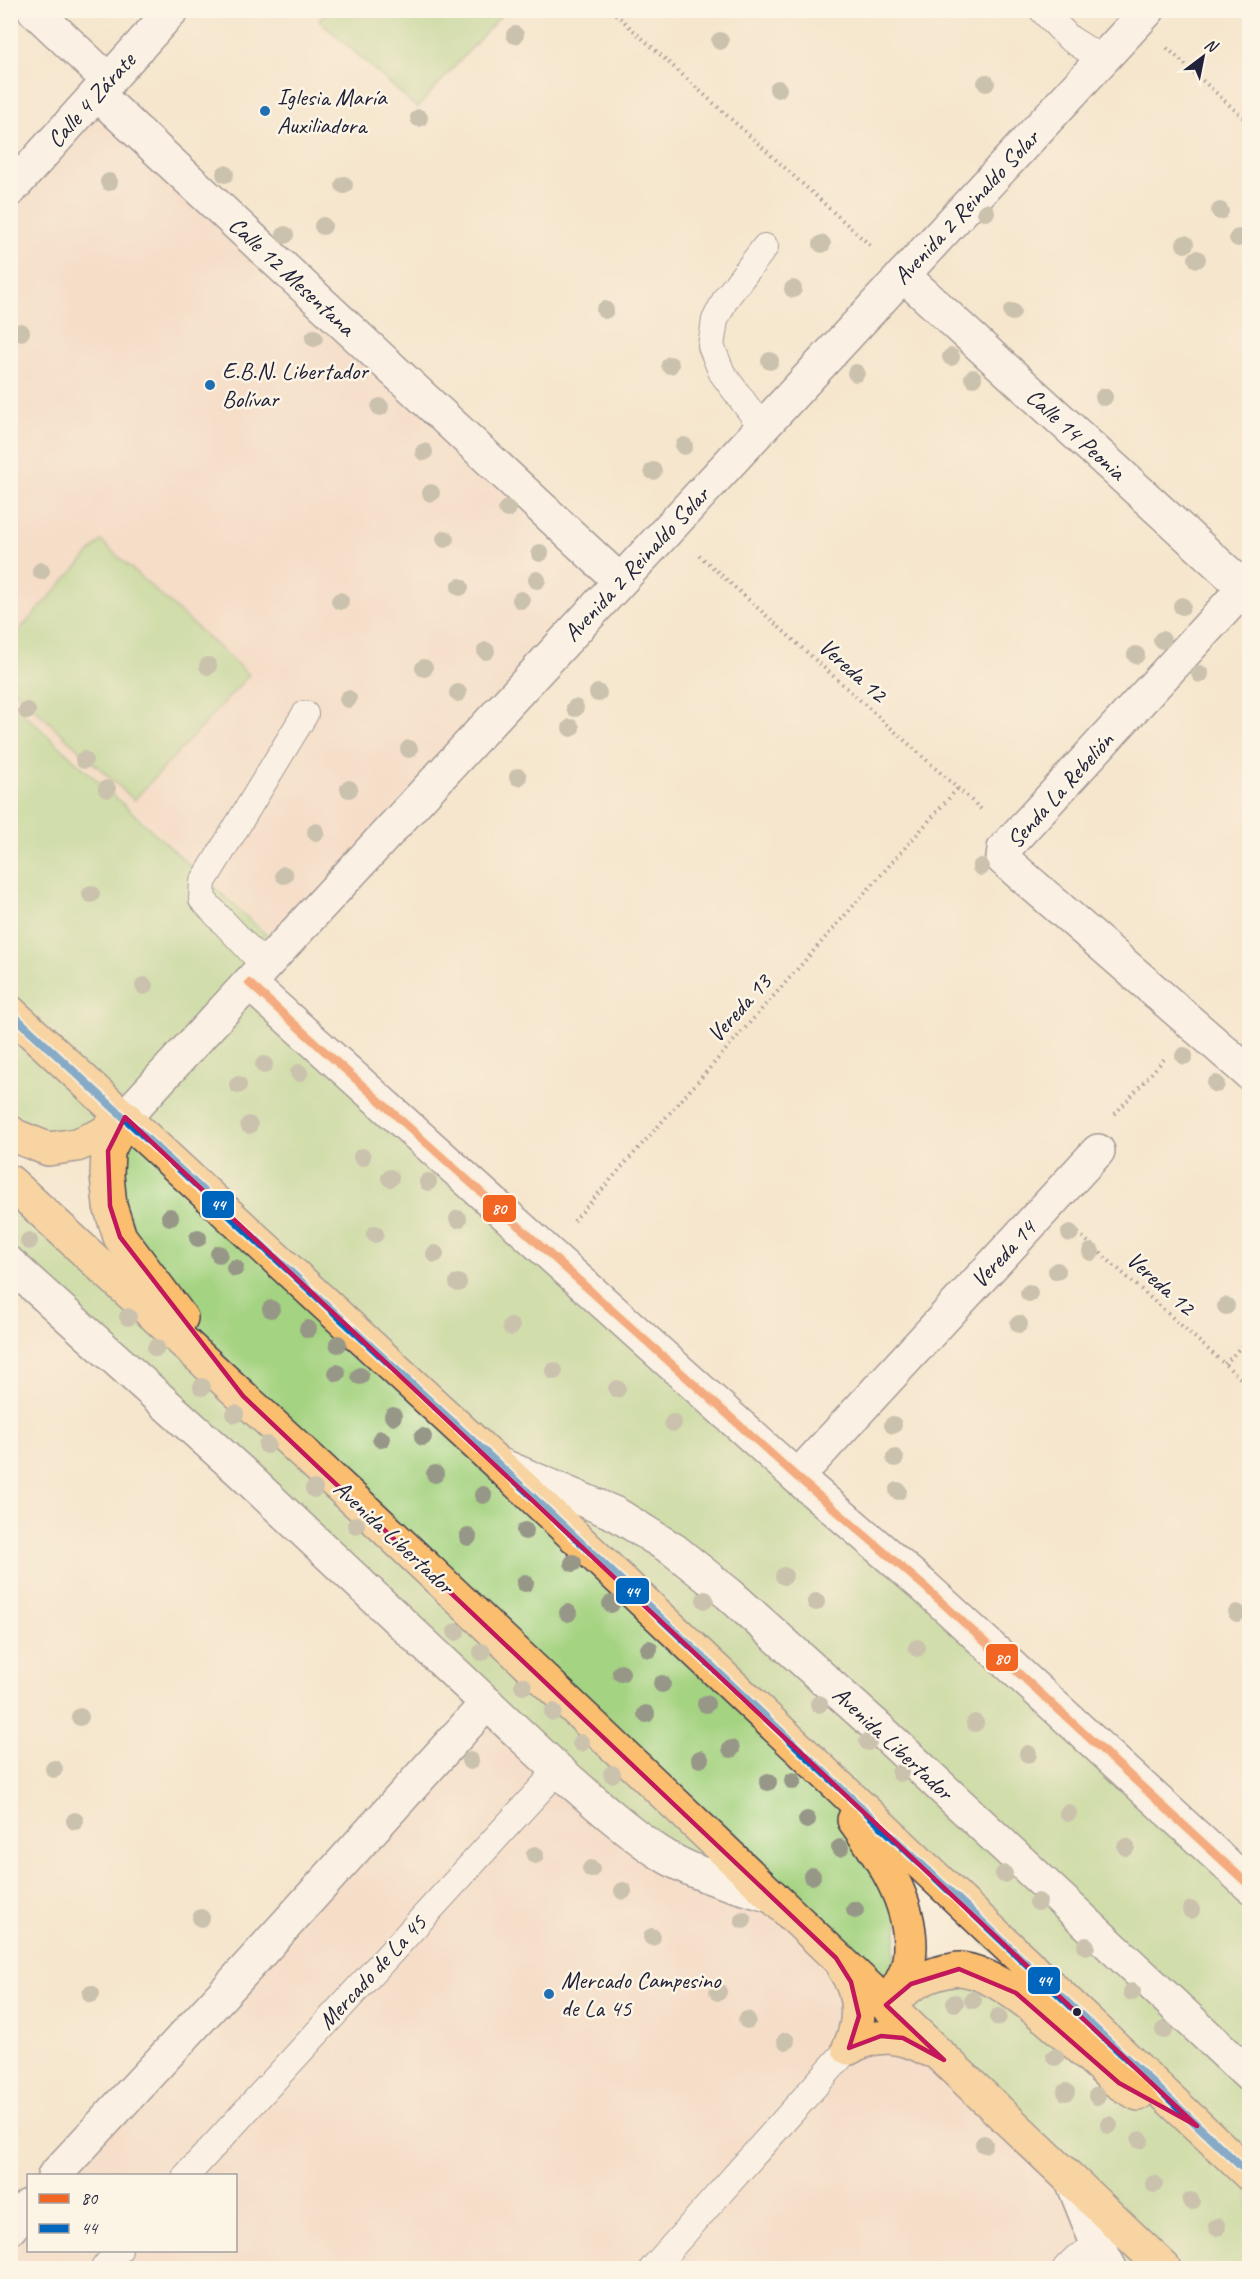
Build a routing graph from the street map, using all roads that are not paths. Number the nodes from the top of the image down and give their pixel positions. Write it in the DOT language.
graph roads {
  1 [pos="34,10"];
  2 [pos="172,10"];
  3 [pos="1042,10"];
  4 [pos="1143,16"];
  5 [pos="1102,59"];
  6 [pos="103,87"];
  7 [pos="10,190"];
  8 [pos="765,247"];
  9 [pos="903,275"];
  10 [pos="762,427"];
  11 [pos="620,581"];
  12 [pos="1247,590"];
  13 [pos="305,714"];
  14 [pos="257,974"];
  15 [pos="10,1012"];
  16 [pos="1250,1074"];
  17 [pos="125,1118"];
  18 [pos="10,1132"];
  19 [pos="1098,1150"];
  20 [pos="10,1182"];
  21 [pos="10,1264"];
  22 [pos="243,1396"];
  23 [pos="498,1464"];
  24 [pos="797,1477"];
  25 [pos="488,1702"];
  26 [pos="811,1760"];
  27 [pos="558,1770"];
  28 [pos="1249,1885"];
  29 [pos="772,1896"];
  30 [pos="836,1958"];
  31 [pos="886,2005"];
  32 [pos="849,2048"];
  33 [pos="944,2060"];
  34 [pos="1250,2076"];
  35 [pos="1197,2126"];
  36 [pos="55,2174"];
  37 [pos="187,2174"];
  38 [pos="1250,2175"];
  39 [pos="1073,2183"];
  40 [pos="27,2207"];
  41 [pos="10,2228"];
  42 [pos="117,2252"];
  43 [pos="1104,2257"];
  44 [pos="104,2268"];
  45 [pos="653,2268"];
  46 [pos="1066,2268"];
  47 [pos="1164,2268"];
  1 -- 6 [label="street, Calle 12 Mesentana"];
  2 -- 6 [label="street, Calle 4 Zárate"];
  3 -- 5 [label="lane"];
  4 -- 5 [label="street, Avenida 2 Reinaldo Solar"];
  5 -- 9 [label="street, Avenida 2 Reinaldo Solar"];
  6 -- 7 [label="street, Calle 4 Zárate"];
  6 -- 11 [label="street, Calle 12 Mesentana"];
  8 -- 10 [label="lane"];
  9 -- 10 [label="street, Avenida 2 Reinaldo Solar"];
  9 -- 12 [label="street, Calle 14 Peonia"];
  10 -- 11 [label="street, Avenida 2 Reinaldo Solar"];
  11 -- 14 [label="street, Avenida 2 Reinaldo Solar"];
  12 -- 16 [label="street, Senda La Rebelión"];
  13 -- 14 [label="lane"];
  14 -- 17 [label="street, Avenida 2 Reinaldo Solar"];
  14 -- 24 [label="street"];
  15 -- 17 [label="main road, Avenida Libertador"];
  17 -- 18 [label="main road"];
  17 -- 22 [label="main road"];
  17 -- 23 [label="main road, Avenida Libertador"];
  19 -- 24 [label="street, Vereda 14"];
  20 -- 22 [label="main road, Avenida Libertador"];
  21 -- 25 [label="street, Avenida Libertador"];
  22 -- 29 [label="main road, Avenida Libertador"];
  23 -- 26 [label="main road, Avenida Libertador"];
  23 -- 34 [label="street, Avenida Libertador"];
  24 -- 28 [label="street"];
  25 -- 27 [label="street, Avenida Libertador"];
  25 -- 36 [label="street"];
  26 -- 31 [label="main road"];
  26 -- 35 [label="main road, Avenida Libertador"];
  27 -- 29 [label="street, Avenida Libertador"];
  27 -- 37 [label="lane, Mercado de La 45"];
  29 -- 30 [label="main road, Avenida Libertador"];
  30 -- 31 [label="main road, Avenida Libertador"];
  30 -- 32 [label="main road"];
  31 -- 32 [label="lane"];
  31 -- 33 [label="main road, Avenida Libertador"];
  31 -- 35 [label="main road"];
  32 -- 33 [label="main road"];
  32 -- 45 [label="lane"];
  33 -- 39 [label="main road, Avenida Libertador"];
  35 -- 38 [label="main road, Avenida Libertador"];
  39 -- 43 [label="street, Avenida Libertador"];
  39 -- 47 [label="main road, Avenida Libertador"];
  40 -- 41 [label="street"];
  42 -- 44 [label="lane"];
  43 -- 46 [label="lane"];
}
